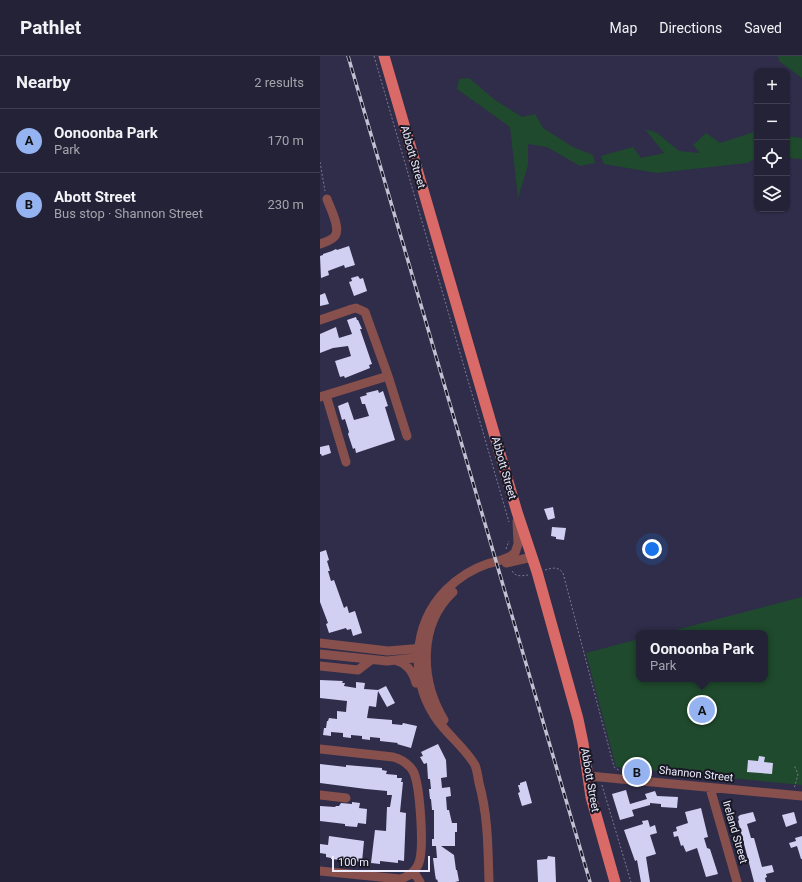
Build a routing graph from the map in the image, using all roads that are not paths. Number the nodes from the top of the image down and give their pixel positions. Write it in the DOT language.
graph roads {
  1 [pos="384,56"];
  2 [pos="327,199"];
  3 [pos="320,244"];
  4 [pos="320,320"];
  5 [pos="388,376"];
  6 [pos="323,396"];
  7 [pos="407,436"];
  8 [pos="346,462"];
  9 [pos="517,512"];
  10 [pos="532,557"];
  11 [pos="508,560"];
  12 [pos="320,643"];
  13 [pos="422,653"];
  14 [pos="320,654"];
  15 [pos="371,660"];
  16 [pos="397,660"];
  17 [pos="320,666"];
  18 [pos="432,712"];
  19 [pos="451,735"];
  20 [pos="320,749"];
  21 [pos="589,776"];
  22 [pos="710,788"];
  23 [pos="320,795"];
  24 [pos="802,796"];
  25 [pos="346,798"];
  26 [pos="320,871"];
  27 [pos="414,872"];
  28 [pos="420,882"];
  29 [pos="489,882"];
  30 [pos="615,882"];
  31 [pos="737,882"];
  1 -- 9 [label="main road, Abbott Street"];
  2 -- 3 [label="street"];
  4 -- 5 [label="street"];
  5 -- 6 [label="street"];
  5 -- 7 [label="street"];
  6 -- 8 [label="street"];
  9 -- 10 [label="main road, Abbott Street"];
  9 -- 11 [label="street"];
  10 -- 11 [label="street"];
  10 -- 21 [label="main road, Abbott Street"];
  11 -- 13 [label="street"];
  12 -- 13 [label="street"];
  13 -- 16 [label="street"];
  13 -- 18 [label="street"];
  13 -- 19 [label="street"];
  14 -- 15 [label="street"];
  15 -- 16 [label="street"];
  15 -- 17 [label="street"];
  16 -- 18 [label="street"];
  18 -- 19 [label="street"];
  19 -- 29 [label="street"];
  20 -- 27 [label="street"];
  21 -- 22 [label="street, Shannon Street"];
  21 -- 30 [label="main road, Abbott Street"];
  22 -- 24 [label="street, Shannon Street"];
  22 -- 31 [label="street, Ireland Street"];
  23 -- 25 [label="street"];
  26 -- 27 [label="street"];
  27 -- 28 [label="street"];
}
